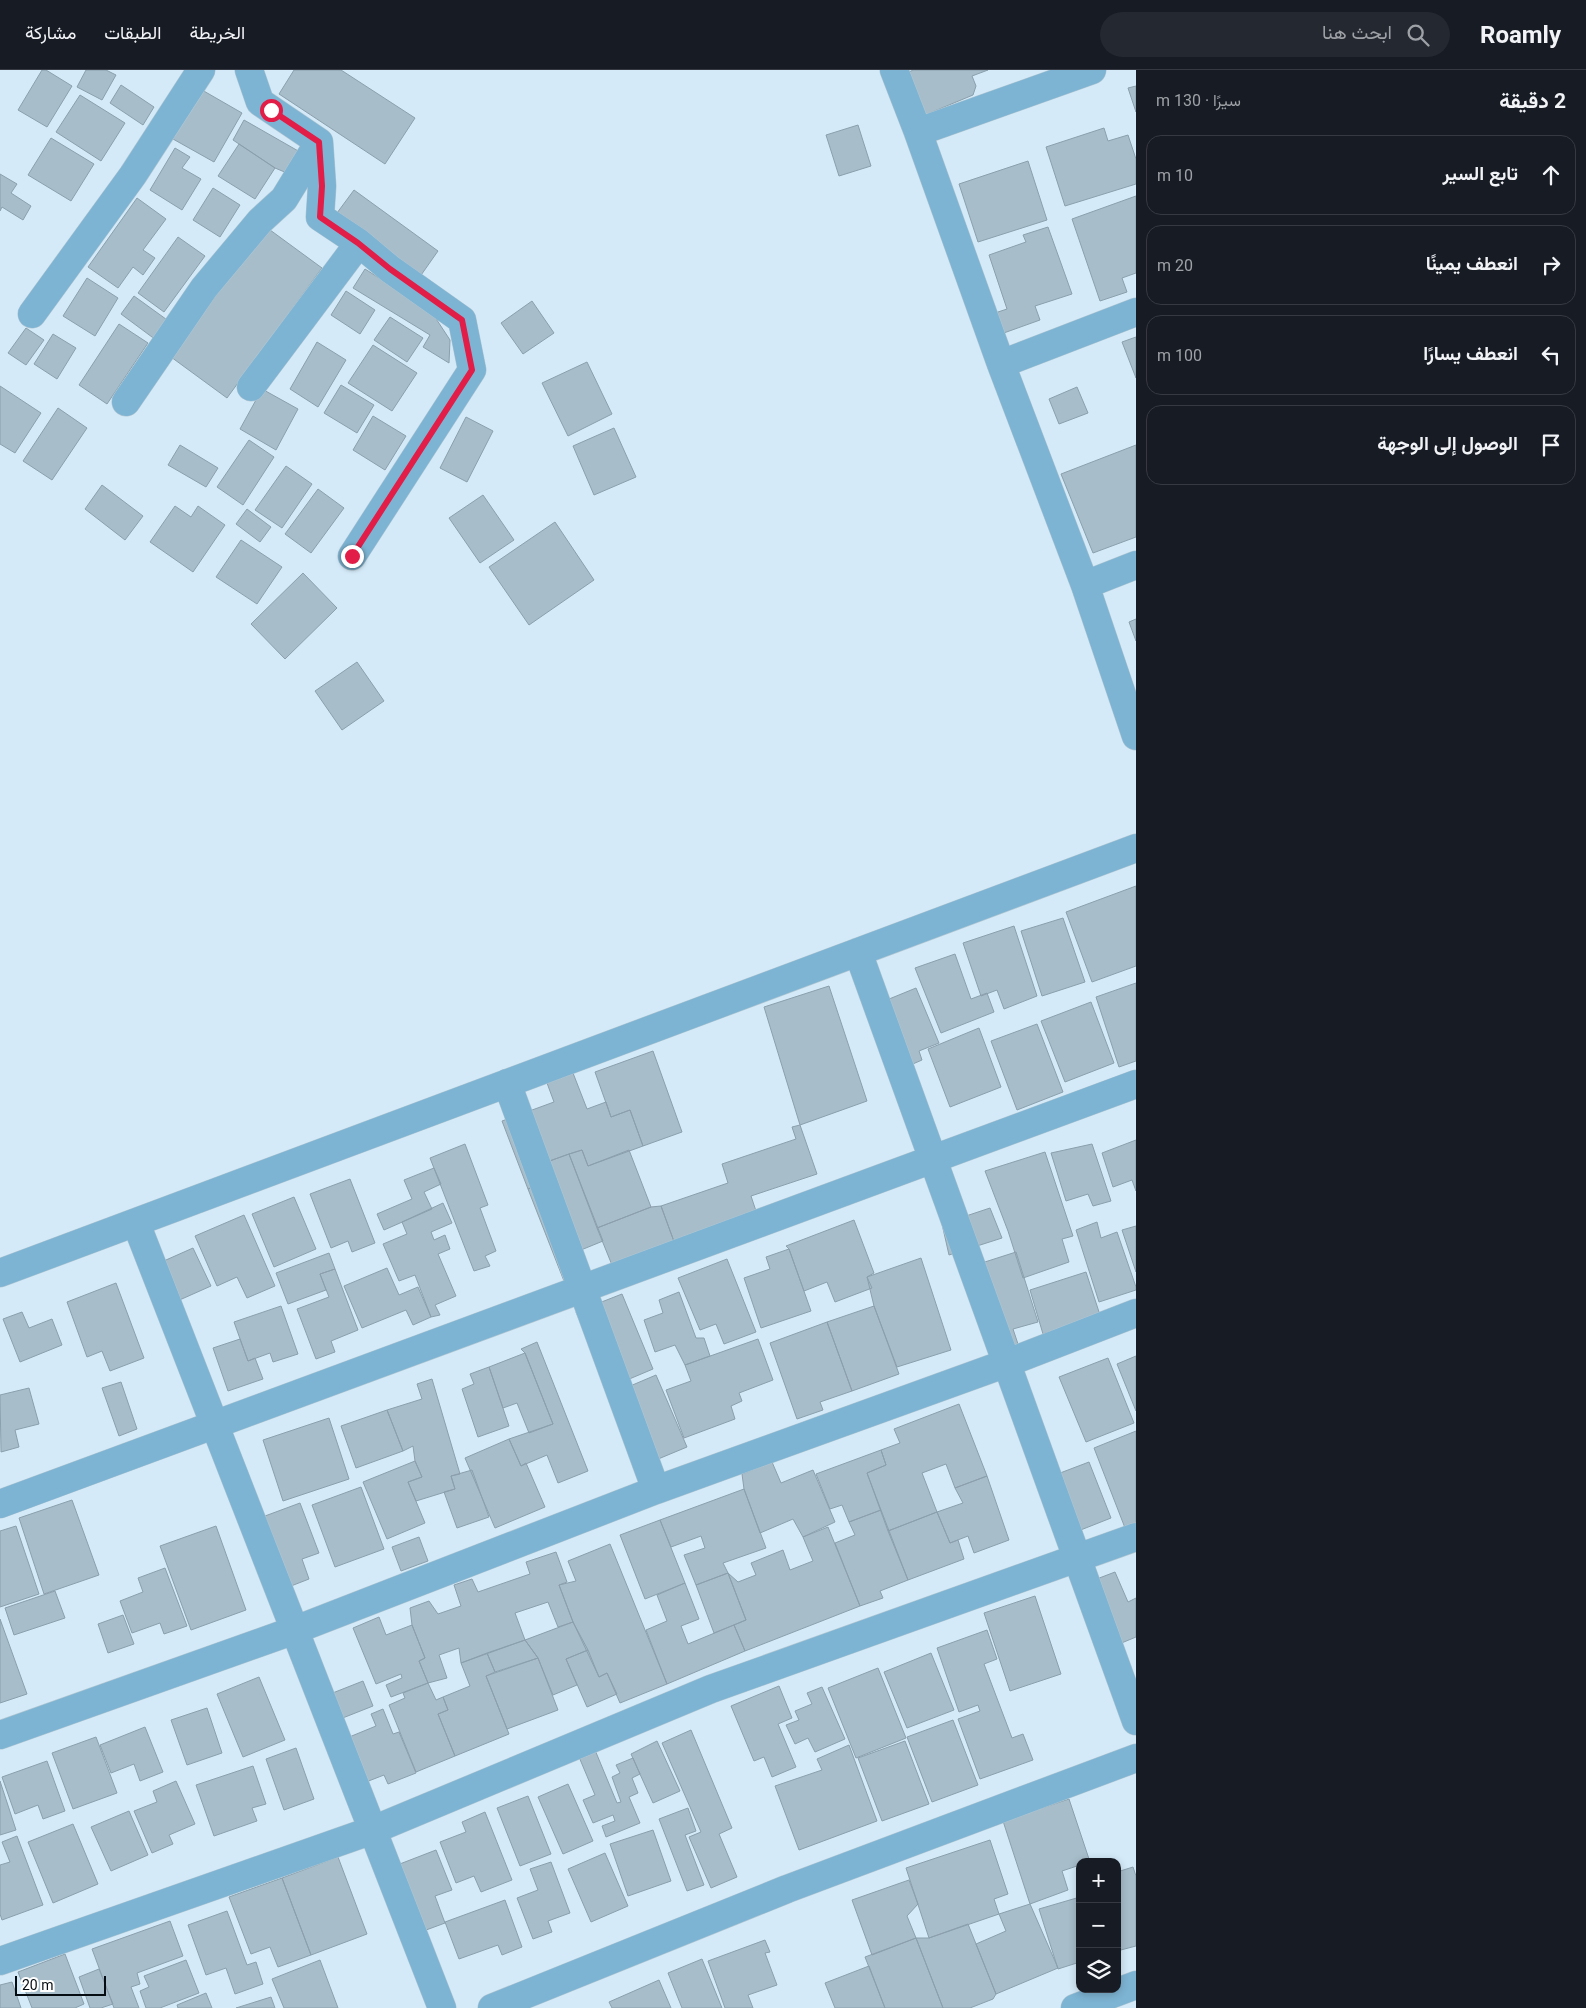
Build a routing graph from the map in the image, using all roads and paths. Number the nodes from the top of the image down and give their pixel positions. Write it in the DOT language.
graph roads {
  1 [pos="201,70"];
  2 [pos="249,70"];
  3 [pos="894,70"];
  4 [pos="1092,70"];
  5 [pos="918,132"];
  6 [pos="319,142"];
  7 [pos="358,243"];
  8 [pos="1136,312"];
  9 [pos="32,314"];
  10 [pos="1001,364"];
  11 [pos="251,388"];
  12 [pos="126,402"];
  13 [pos="352,556"];
  14 [pos="1136,565"];
  15 [pos="1085,585"];
  16 [pos="1136,736"];
  17 [pos="1136,848"];
  18 [pos="858,952"];
  19 [pos="507,1083"];
  20 [pos="1136,1084"];
  21 [pos="933,1159"];
  22 [pos="136,1223"];
  23 [pos="0,1274"];
  24 [pos="582,1289"];
  25 [pos="1136,1313"];
  26 [pos="1007,1363"];
  27 [pos="215,1424"];
  28 [pos="656,1490"];
  29 [pos="0,1504"];
  30 [pos="1136,1536"];
  31 [pos="1078,1558"];
  32 [pos="295,1630"];
  33 [pos="1136,1721"];
  34 [pos="0,1735"];
  35 [pos="1136,1758"];
  36 [pos="373,1830"];
  37 [pos="0,1961"];
  38 [pos="1136,1985"];
  39 [pos="442,2008"];
  40 [pos="492,2008"];
  41 [pos="1075,2008"];
  1 -- 9 [label="street"];
  2 -- 6 [label="street"];
  3 -- 5 [label="street"];
  4 -- 5 [label="street"];
  5 -- 10 [label="street"];
  6 -- 7 [label="street"];
  6 -- 12 [label="street"];
  7 -- 11 [label="street"];
  7 -- 13 [label="street"];
  8 -- 10 [label="street"];
  10 -- 15 [label="street"];
  14 -- 15 [label="street"];
  15 -- 16 [label="street"];
  17 -- 18 [label="street"];
  18 -- 19 [label="street"];
  18 -- 21 [label="street"];
  19 -- 22 [label="street"];
  19 -- 24 [label="street"];
  20 -- 21 [label="street"];
  21 -- 24 [label="street"];
  21 -- 26 [label="street"];
  22 -- 23 [label="street"];
  22 -- 27 [label="street"];
  24 -- 27 [label="street"];
  24 -- 28 [label="street"];
  25 -- 26 [label="street"];
  26 -- 28 [label="street"];
  26 -- 31 [label="street"];
  27 -- 29 [label="street"];
  27 -- 32 [label="street"];
  28 -- 32 [label="street"];
  30 -- 31 [label="street"];
  31 -- 33 [label="street"];
  31 -- 36 [label="street"];
  32 -- 34 [label="street"];
  32 -- 36 [label="street"];
  35 -- 40 [label="street"];
  36 -- 37 [label="street"];
  36 -- 39 [label="street"];
  38 -- 41 [label="street"];
}
